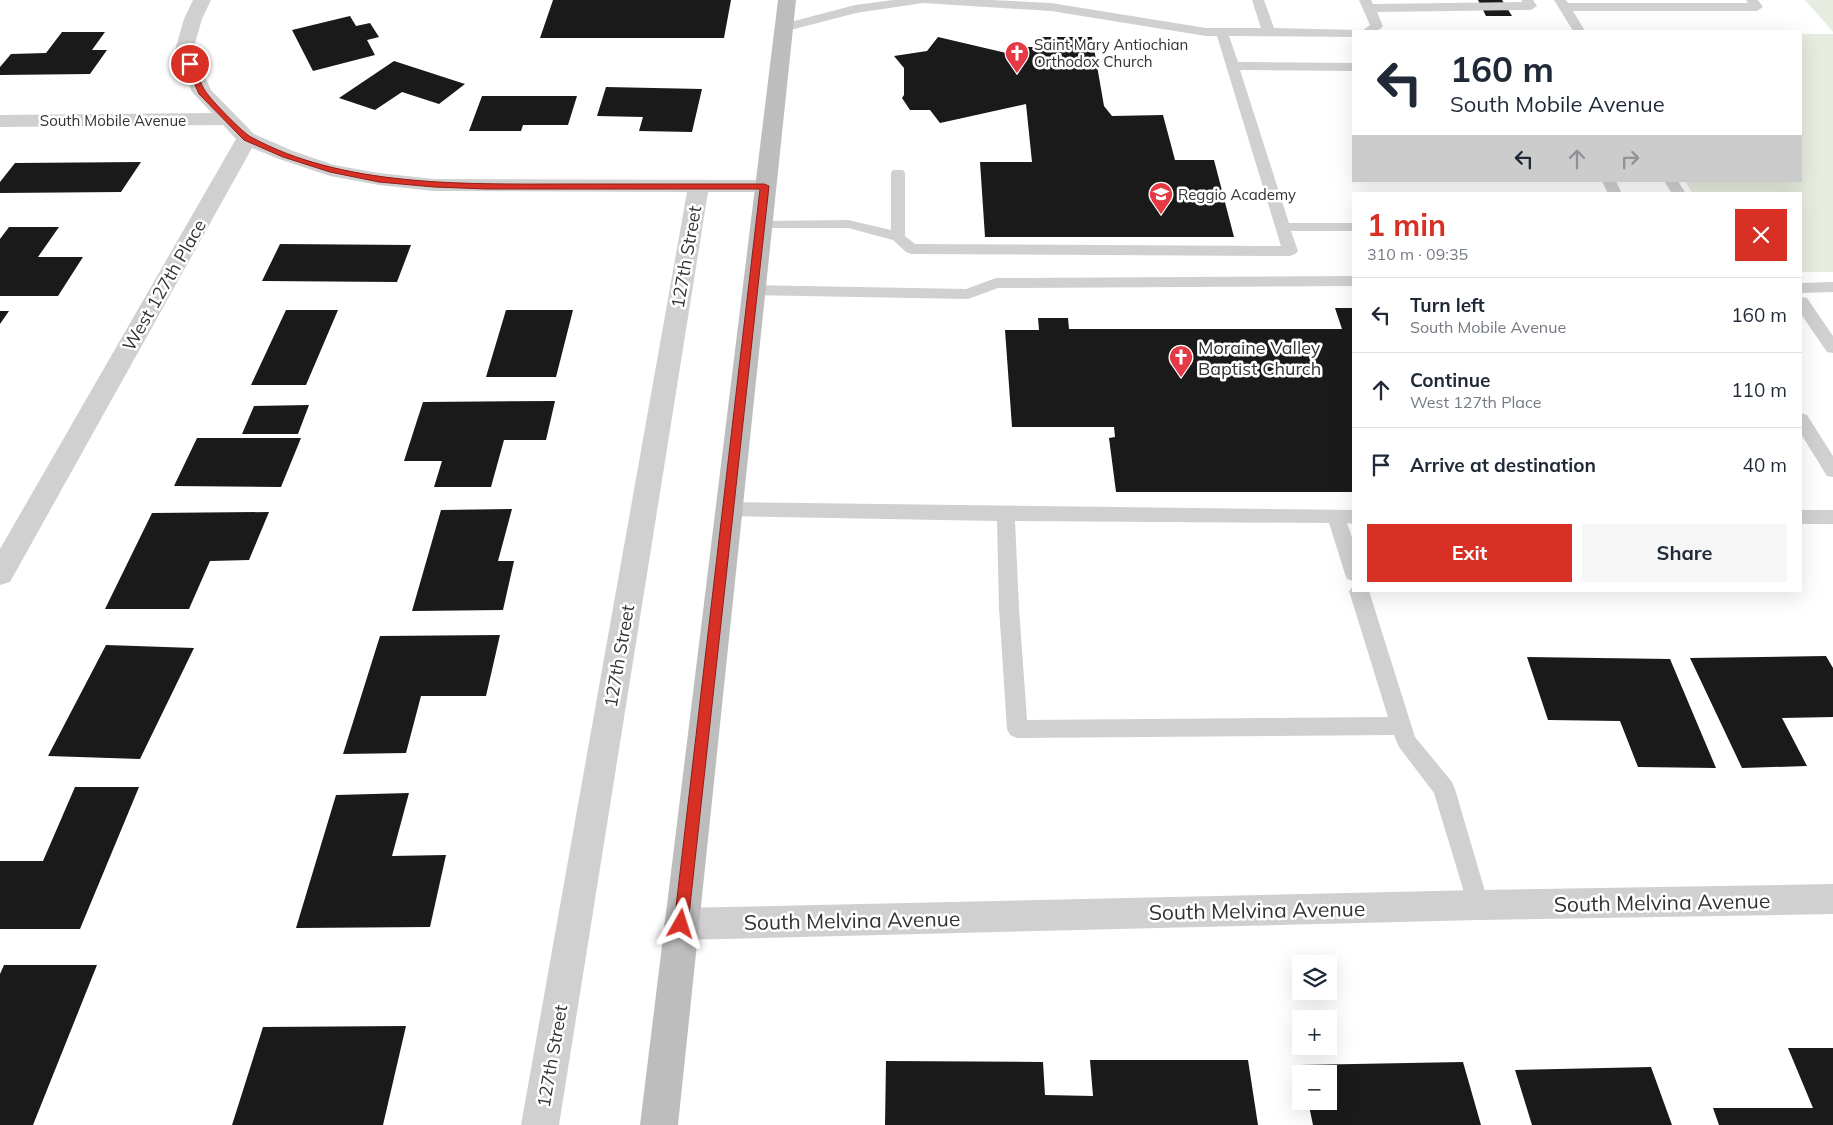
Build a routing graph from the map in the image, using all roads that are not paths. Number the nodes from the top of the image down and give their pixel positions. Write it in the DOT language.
graph roads {
  1 [pos="202,0"];
  2 [pos="787,0"];
  3 [pos="919,0"];
  4 [pos="927,0"];
  5 [pos="1258,0"];
  6 [pos="1527,0"];
  7 [pos="1752,0"];
  8 [pos="1562,3"];
  9 [pos="1367,4"];
  10 [pos="783,28"];
  11 [pos="1370,30"];
  12 [pos="1578,30"];
  13 [pos="1222,32"];
  14 [pos="1269,32"];
  15 [pos="1352,32"];
  16 [pos="1232,66"];
  17 [pos="1352,67"];
  18 [pos="226,119"];
  19 [pos="0,120"];
  20 [pos="247,138"];
  21 [pos="898,173"];
  22 [pos="764,186"];
  23 [pos="698,187"];
  24 [pos="760,225"];
  25 [pos="1282,226"];
  26 [pos="1352,227"];
  27 [pos="898,237"];
  28 [pos="1352,282"];
  29 [pos="1833,287"];
  30 [pos="1802,288"];
  31 [pos="753,290"];
  32 [pos="1802,303"];
  33 [pos="1833,348"];
  34 [pos="1802,421"];
  35 [pos="1833,471"];
  36 [pos="728,509"];
  37 [pos="1006,514"];
  38 [pos="1345,516"];
  39 [pos="1802,517"];
  40 [pos="1833,517"];
  41 [pos="1352,561"];
  42 [pos="0,574"];
  43 [pos="1359,592"];
  44 [pos="1401,726"];
  45 [pos="1833,899"];
  46 [pos="1478,905"];
  47 [pos="681,924"];
  48 [pos="540,1125"];
  49 [pos="659,1125"];
  1 -- 18 [label="street"];
  2 -- 10 [label="main road"];
  3 -- 10 [label="lane"];
  4 -- 13 [label="lane"];
  5 -- 14 [label="lane"];
  6 -- 9 [label="lane"];
  7 -- 8 [label="lane"];
  8 -- 12 [label="lane"];
  9 -- 11 [label="lane"];
  10 -- 22 [label="main road"];
  13 -- 14 [label="lane"];
  13 -- 16 [label="lane"];
  14 -- 15 [label="lane"];
  16 -- 17 [label="lane"];
  16 -- 25 [label="lane"];
  18 -- 19 [label="street, South Mobile Avenue"];
  18 -- 20 [label="street"];
  20 -- 23 [label="street"];
  20 -- 42 [label="street, West 127th Place"];
  21 -- 27 [label="lane"];
  22 -- 23 [label="street"];
  22 -- 24 [label="main road"];
  23 -- 48 [label="street, 127th Street"];
  24 -- 27 [label="lane"];
  24 -- 31 [label="main road"];
  25 -- 26 [label="lane"];
  25 -- 27 [label="lane"];
  28 -- 31 [label="lane"];
  29 -- 30 [label="lane"];
  31 -- 36 [label="main road"];
  32 -- 33 [label="lane"];
  34 -- 35 [label="lane"];
  36 -- 37 [label="lane"];
  36 -- 47 [label="main road"];
  37 -- 38 [label="lane"];
  37 -- 44 [label="lane"];
  38 -- 41 [label="lane"];
  39 -- 40 [label="lane"];
  43 -- 44 [label="lane"];
  44 -- 46 [label="lane"];
  45 -- 46 [label="street, South Melvina Avenue"];
  46 -- 47 [label="street, South Melvina Avenue"];
  47 -- 49 [label="main road"];
}
